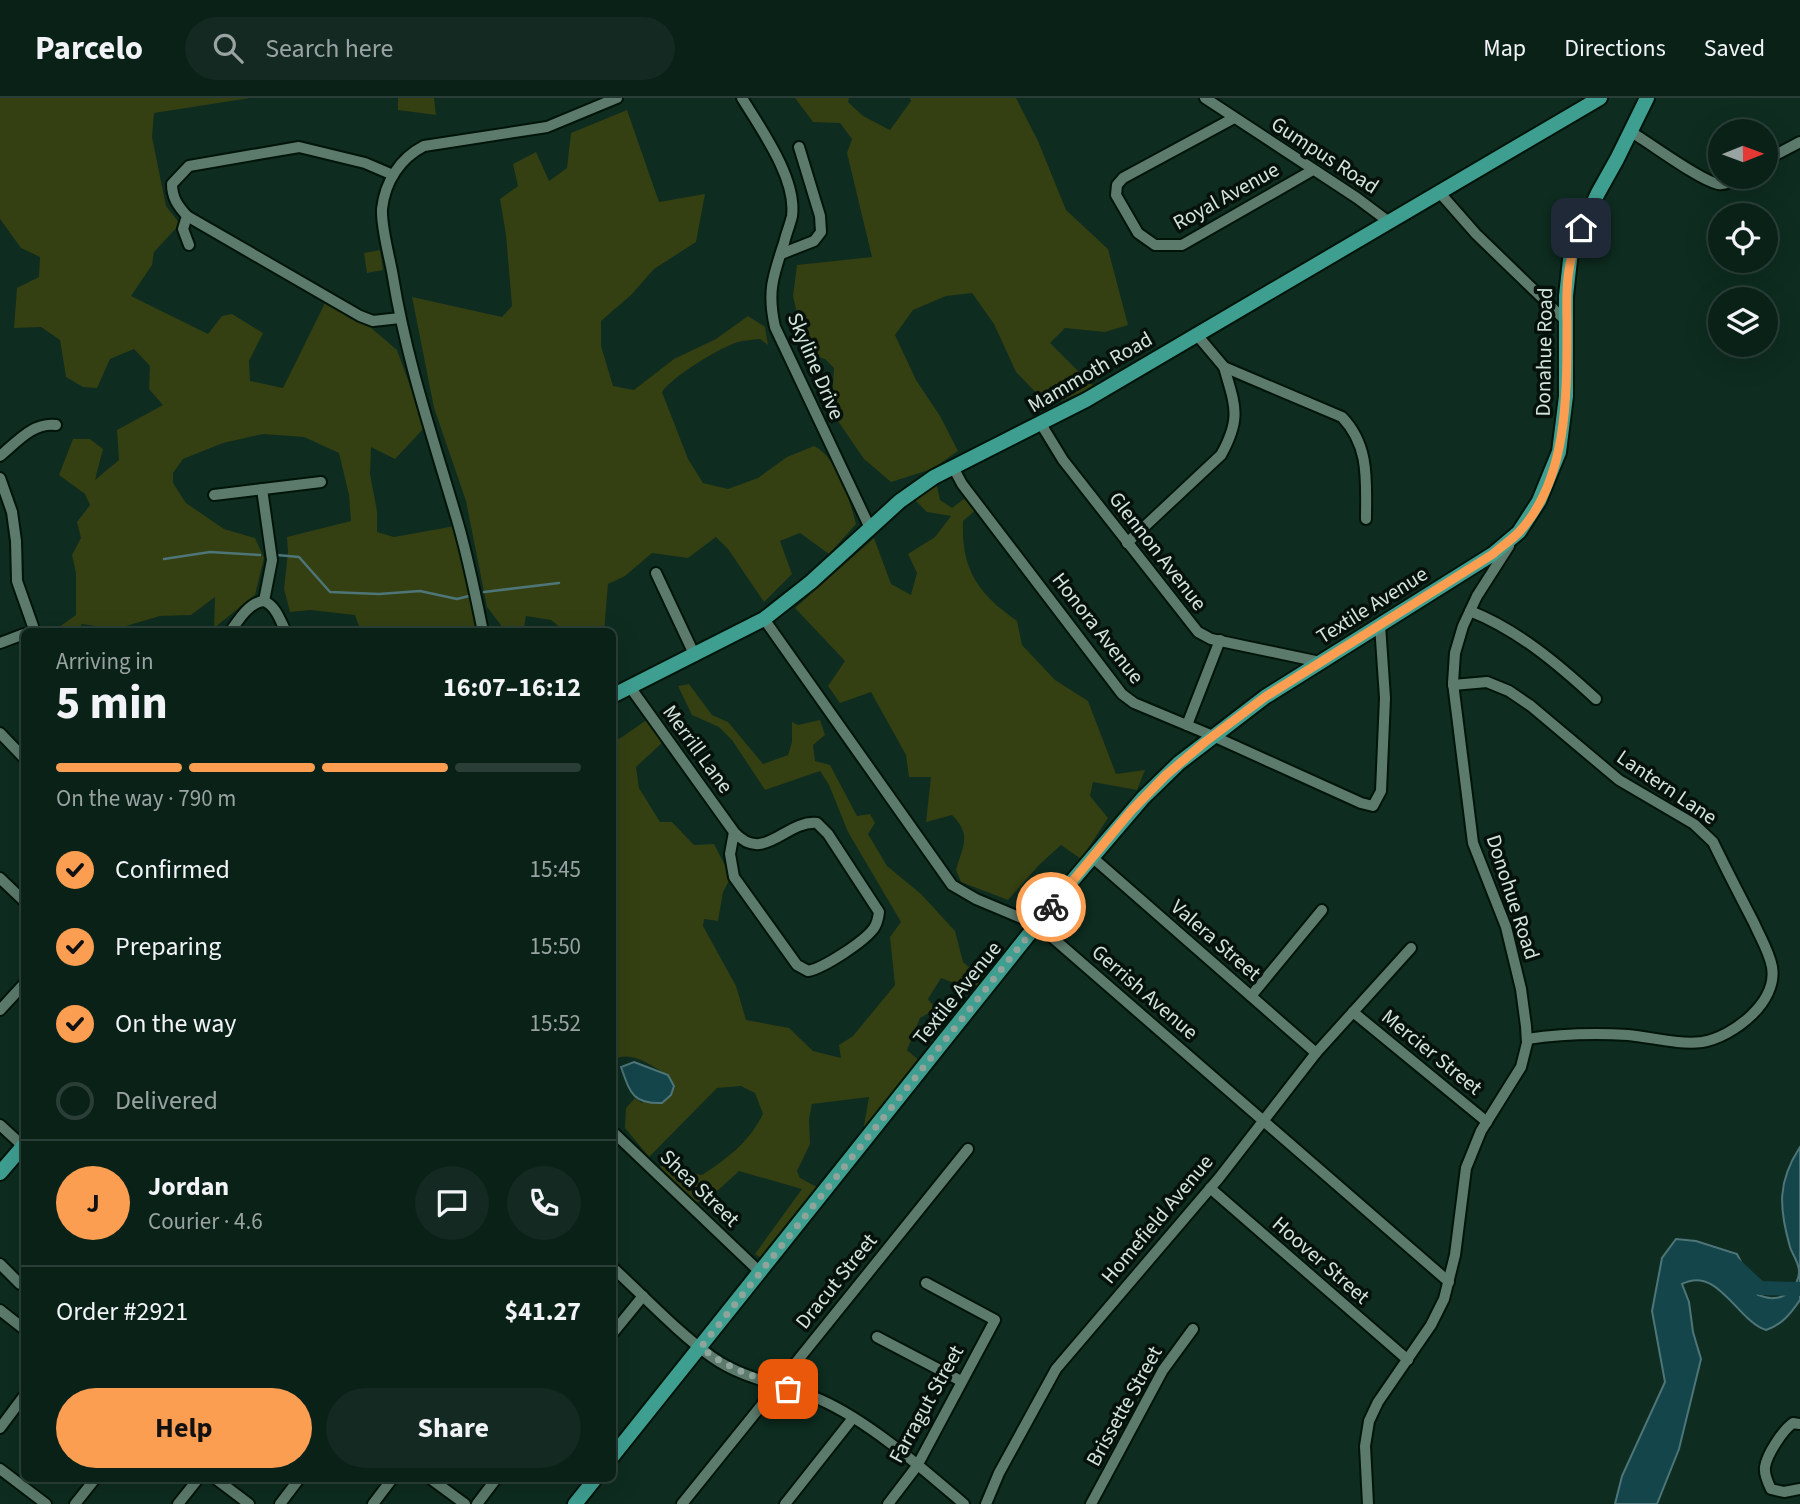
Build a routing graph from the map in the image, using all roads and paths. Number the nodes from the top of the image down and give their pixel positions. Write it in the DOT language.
graph roads {
  1 [pos="617,98"];
  2 [pos="742,98"];
  3 [pos="1205,98"];
  4 [pos="1600,98"];
  5 [pos="1647,98"];
  6 [pos="1234,118"];
  7 [pos="1631,131"];
  8 [pos="1800,142"];
  9 [pos="799,147"];
  10 [pos="1778,154"];
  11 [pos="1312,170"];
  12 [pos="393,176"];
  13 [pos="1708,180"];
  14 [pos="1440,192"];
  15 [pos="187,216"];
  16 [pos="1389,222"];
  17 [pos="189,245"];
  18 [pos="780,254"];
  19 [pos="400,318"];
  20 [pos="1567,322"];
  21 [pos="1197,335"];
  22 [pos="1224,367"];
  23 [pos="1041,424"];
  24 [pos="56,425"];
  25 [pos="0,456"];
  26 [pos="953,467"];
  27 [pos="0,478"];
  28 [pos="321,482"];
  29 [pos="262,489"];
  30 [pos="214,495"];
  31 [pos="1366,519"];
  32 [pos="870,528"];
  33 [pos="1519,532"];
  34 [pos="1127,543"];
  35 [pos="656,572"];
  36 [pos="264,601"];
  37 [pos="1470,611"];
  38 [pos="764,619"];
  39 [pos="1380,625"];
  40 [pos="30,628"];
  41 [pos="233,628"];
  42 [pos="284,628"];
  43 [pos="483,628"];
  44 [pos="21,636"];
  45 [pos="1220,640"];
  46 [pos="0,643"];
  47 [pos="695,656"];
  48 [pos="1320,662"];
  49 [pos="1453,685"];
  50 [pos="630,688"];
  51 [pos="616,694"];
  52 [pos="1596,699"];
  53 [pos="1187,725"];
  54 [pos="0,733"];
  55 [pos="1213,736"];
  56 [pos="21,755"];
  57 [pos="734,832"];
  58 [pos="1092,857"];
  59 [pos="0,878"];
  60 [pos="21,898"];
  61 [pos="1322,910"];
  62 [pos="1038,925"];
  63 [pos="1411,948"];
  64 [pos="21,987"];
  65 [pos="1251,996"];
  66 [pos="0,1010"];
  67 [pos="1353,1012"];
  68 [pos="1527,1039"];
  69 [pos="1316,1053"];
  70 [pos="1263,1120"];
  71 [pos="1487,1122"];
  72 [pos="0,1125"];
  73 [pos="616,1135"];
  74 [pos="21,1143"];
  75 [pos="21,1149"];
  76 [pos="968,1149"];
  77 [pos="0,1173"];
  78 [pos="1210,1188"];
  79 [pos="0,1264"];
  80 [pos="616,1271"];
  81 [pos="761,1273"];
  82 [pos="1449,1282"];
  83 [pos="926,1283"];
  84 [pos="20,1284"];
  85 [pos="643,1296"];
  86 [pos="0,1310"];
  87 [pos="21,1327"];
  88 [pos="1193,1328"];
  89 [pos="616,1329"];
  90 [pos="877,1337"];
  91 [pos="701,1347"];
  92 [pos="1408,1360"];
  93 [pos="961,1381"];
  94 [pos="776,1384"];
  95 [pos="21,1400"];
  96 [pos="853,1418"];
  97 [pos="1800,1424"];
  98 [pos="0,1428"];
  99 [pos="616,1452"];
  100 [pos="918,1466"];
  101 [pos="0,1469"];
  102 [pos="92,1482"];
  103 [pos="196,1482"];
  104 [pos="220,1482"];
  105 [pos="297,1482"];
  106 [pos="390,1482"];
  107 [pos="435,1482"];
  108 [pos="494,1482"];
  109 [pos="593,1482"];
  110 [pos="1800,1489"];
  111 [pos="46,1504"];
  112 [pos="75,1504"];
  113 [pos="178,1504"];
  114 [pos="250,1504"];
  115 [pos="280,1504"];
  116 [pos="373,1504"];
  117 [pos="465,1504"];
  118 [pos="477,1504"];
  119 [pos="575,1504"];
  120 [pos="682,1504"];
  121 [pos="785,1504"];
  122 [pos="888,1504"];
  123 [pos="964,1504"];
  124 [pos="986,1504"];
  125 [pos="1091,1504"];
  126 [pos="1368,1504"];
  1 -- 12 [label="street"];
  2 -- 18 [label="street, Skyline Drive"];
  3 -- 6 [label="street, Gumpus Road"];
  4 -- 14 [label="main road, Mammoth Road"];
  5 -- 7 [label="main road, Donahue Road"];
  6 -- 11 [label="street, Gumpus Road"];
  6 -- 11 [label="street, Royal Avenue"];
  7 -- 13 [label="street"];
  7 -- 20 [label="main road, Donahue Road"];
  8 -- 10 [label="street"];
  9 -- 18 [label="street"];
  11 -- 16 [label="street, Gumpus Road"];
  12 -- 15 [label="street"];
  12 -- 19 [label="street"];
  14 -- 16 [label="main road, Mammoth Road"];
  14 -- 20 [label="street"];
  15 -- 17 [label="street"];
  15 -- 19 [label="street"];
  16 -- 21 [label="main road, Mammoth Road"];
  18 -- 32 [label="street, Skyline Drive"];
  19 -- 43 [label="street"];
  20 -- 33 [label="main road, Donahue Road"];
  21 -- 22 [label="street"];
  21 -- 23 [label="main road, Mammoth Road"];
  22 -- 31 [label="street"];
  22 -- 34 [label="street"];
  23 -- 26 [label="main road, Mammoth Road"];
  23 -- 34 [label="street, Glennon Avenue"];
  24 -- 25 [label="street"];
  26 -- 32 [label="main road, Mammoth Road"];
  26 -- 53 [label="street, Honora Avenue"];
  27 -- 40 [label="street"];
  28 -- 29 [label="street"];
  29 -- 30 [label="street"];
  29 -- 36 [label="street"];
  32 -- 38 [label="main road, Mammoth Road"];
  33 -- 37 [label="street, Donohue Road"];
  33 -- 39 [label="main road, Textile Avenue"];
  34 -- 45 [label="street, Glennon Avenue"];
  35 -- 47 [label="street"];
  36 -- 41 [label="street"];
  36 -- 42 [label="street"];
  37 -- 49 [label="street, Donohue Road"];
  37 -- 52 [label="street"];
  38 -- 47 [label="main road, Mammoth Road"];
  38 -- 62 [label="street, Gerrish Avenue"];
  39 -- 48 [label="main road, Textile Avenue"];
  39 -- 55 [label="street, Honora Avenue"];
  44 -- 46 [label="street"];
  45 -- 48 [label="street, Glennon Avenue"];
  45 -- 53 [label="street"];
  47 -- 50 [label="main road, Mammoth Road"];
  48 -- 55 [label="main road, Textile Avenue"];
  49 -- 68 [label="street, Donohue Road"];
  49 -- 68 [label="street, Lantern Lane"];
  50 -- 51 [label="main road, Mammoth Road"];
  50 -- 57 [label="street, Merrill Lane"];
  53 -- 55 [label="street, Honora Avenue"];
  54 -- 56 [label="street"];
  55 -- 58 [label="main road, Textile Avenue"];
  57 -- 57 [label="street"];
  58 -- 62 [label="main road, Textile Avenue"];
  58 -- 65 [label="street, Valera Street"];
  59 -- 60 [label="street"];
  61 -- 65 [label="street"];
  62 -- 70 [label="street, Gerrish Avenue"];
  62 -- 81 [label="main road, Textile Avenue"];
  63 -- 67 [label="street, Homefield Avenue"];
  64 -- 66 [label="street"];
  65 -- 69 [label="street, Valera Street"];
  67 -- 69 [label="street, Homefield Avenue"];
  67 -- 71 [label="street, Mercier Street"];
  68 -- 71 [label="street, Donohue Road"];
  69 -- 70 [label="street, Homefield Avenue"];
  70 -- 78 [label="street, Homefield Avenue"];
  70 -- 82 [label="street, Gerrish Avenue"];
  71 -- 82 [label="street, Donohue Road"];
  72 -- 74 [label="street"];
  73 -- 81 [label="street, Shea Street"];
  75 -- 77 [label="main road"];
  76 -- 94 [label="street, Dracut Street"];
  78 -- 92 [label="street, Hoover Street"];
  78 -- 124 [label="street, Homefield Avenue"];
  79 -- 84 [label="street"];
  80 -- 85 [label="street"];
  81 -- 91 [label="main road, Textile Avenue"];
  82 -- 92 [label="street, Donohue Road"];
  83 -- 93 [label="street, Farragut Street"];
  85 -- 89 [label="street"];
  85 -- 91 [label="street"];
  86 -- 87 [label="street"];
  88 -- 125 [label="street, Brissette Street"];
  90 -- 93 [label="street"];
  91 -- 94 [label="street"];
  91 -- 99 [label="main road, Textile Avenue"];
  92 -- 126 [label="street, Donohue Road"];
  93 -- 100 [label="street, Farragut Street"];
  94 -- 96 [label="street"];
  94 -- 120 [label="street, Dracut Street"];
  95 -- 98 [label="street"];
  96 -- 100 [label="street"];
  96 -- 121 [label="street"];
  97 -- 110 [label="street"];
  100 -- 122 [label="street, Farragut Street"];
  100 -- 123 [label="street"];
  101 -- 111 [label="street"];
  102 -- 112 [label="street"];
  103 -- 113 [label="street"];
  104 -- 114 [label="street"];
  105 -- 115 [label="street"];
  106 -- 116 [label="street"];
  107 -- 117 [label="street"];
  108 -- 118 [label="street"];
  109 -- 119 [label="main road"];
}
